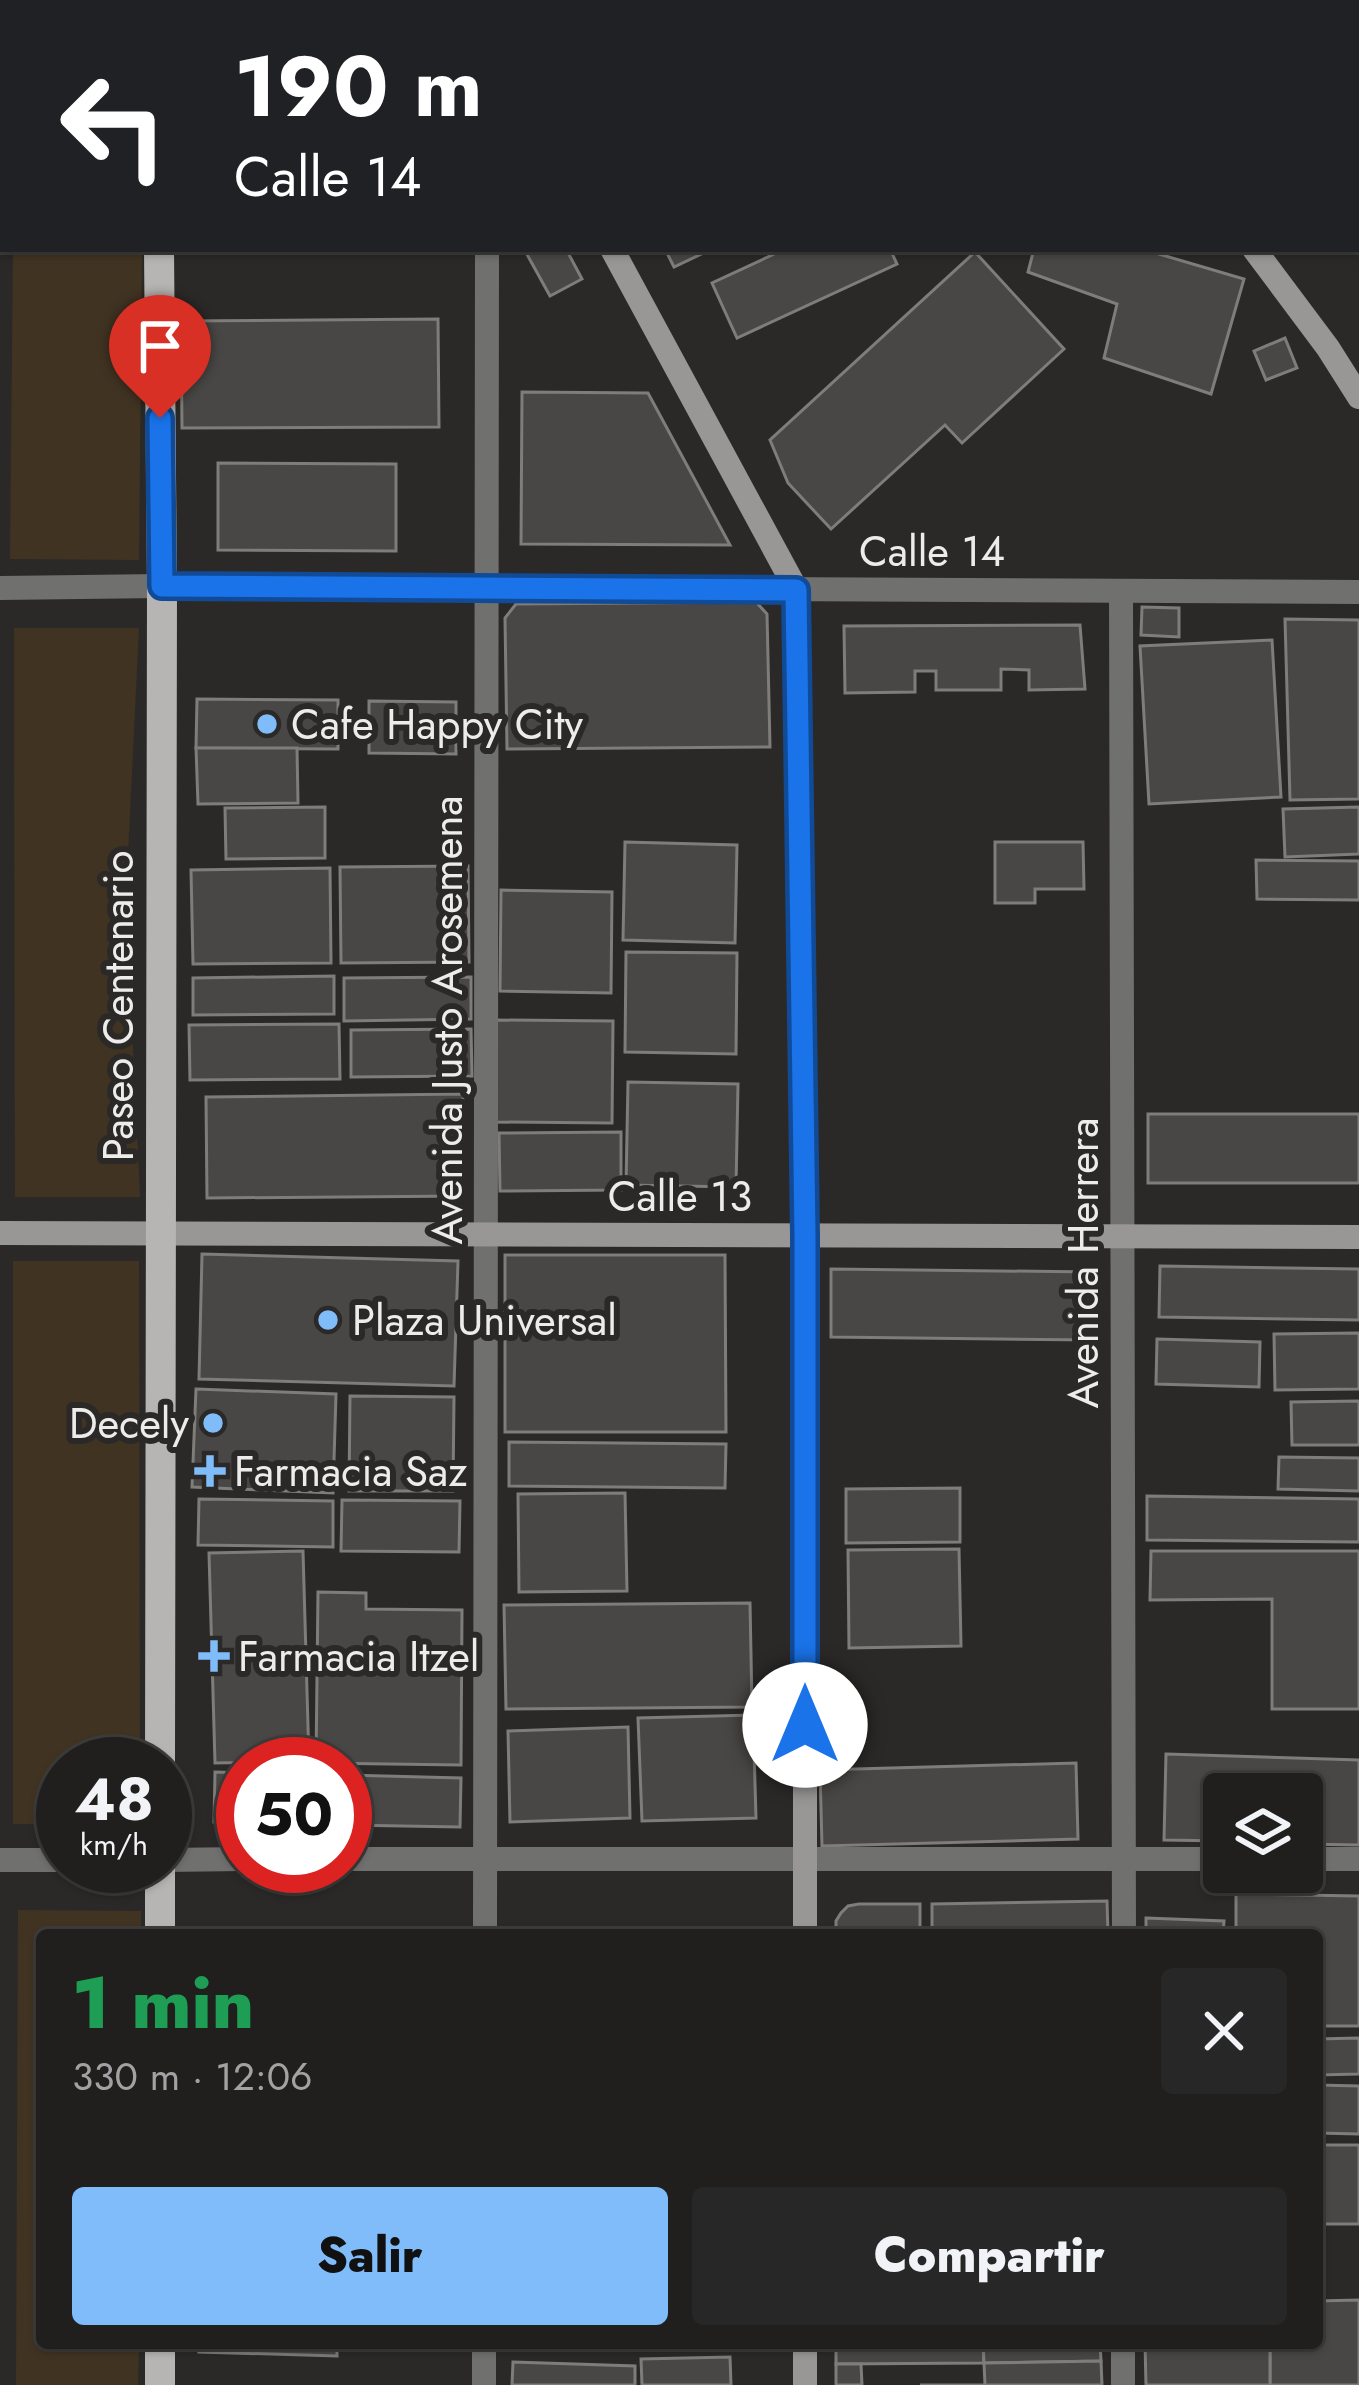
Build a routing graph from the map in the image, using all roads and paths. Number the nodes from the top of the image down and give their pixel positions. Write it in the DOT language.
graph roads {
  1 [pos="159,252"];
  2 [pos="487,252"];
  3 [pos="614,252"];
  4 [pos="1256,252"];
  5 [pos="1359,398"];
  6 [pos="162,586"];
  7 [pos="485,587"];
  8 [pos="0,588"];
  9 [pos="796,590"];
  10 [pos="1121,591"];
  11 [pos="1359,592"];
  12 [pos="0,1233"];
  13 [pos="159,1234"];
  14 [pos="487,1235"];
  15 [pos="805,1235"];
  16 [pos="1122,1237"];
  17 [pos="1359,1237"];
  18 [pos="160,1737"];
  19 [pos="1359,1858"];
  20 [pos="372,1859"];
  21 [pos="485,1859"];
  22 [pos="805,1859"];
  23 [pos="1124,1859"];
  24 [pos="1203,1859"];
  25 [pos="1323,1859"];
  26 [pos="0,1860"];
  27 [pos="36,1860"];
  28 [pos="161,1893"];
  29 [pos="160,1929"];
  30 [pos="485,1929"];
  31 [pos="805,1929"];
  32 [pos="1124,1929"];
  33 [pos="160,2349"];
  34 [pos="484,2349"];
  35 [pos="805,2349"];
  36 [pos="1123,2349"];
  37 [pos="160,2385"];
  38 [pos="484,2385"];
  39 [pos="805,2385"];
  40 [pos="1123,2385"];
  1 -- 6 [label="main road, Paseo Centenario"];
  2 -- 7 [label="street, Avenida Justo Arosemena"];
  3 -- 9 [label="main road"];
  4 -- 5 [label="main road"];
  6 -- 7 [label="street, Calle 14"];
  6 -- 8 [label="street, Calle 14"];
  6 -- 13 [label="main road, Paseo Centenario"];
  7 -- 9 [label="street, Calle 14"];
  7 -- 14 [label="street, Avenida Justo Arosemena"];
  9 -- 10 [label="street, Calle 14"];
  9 -- 15 [label="main road"];
  10 -- 11 [label="street, Calle 14"];
  10 -- 16 [label="street, Avenida Herrera"];
  12 -- 13 [label="main road, Calle 13"];
  13 -- 14 [label="main road, Calle 13"];
  13 -- 18 [label="main road, Paseo Centenario"];
  14 -- 15 [label="main road, Calle 13"];
  14 -- 21 [label="street, Avenida Justo Arosemena"];
  15 -- 16 [label="main road, Calle 13"];
  15 -- 22 [label="main road"];
  16 -- 17 [label="main road, Calle 13"];
  16 -- 23 [label="street, Avenida Herrera"];
  19 -- 25 [label="street"];
  20 -- 21 [label="street"];
  21 -- 22 [label="street"];
  21 -- 30 [label="street, Avenida Justo Arosemena"];
  22 -- 23 [label="street"];
  22 -- 31 [label="main road"];
  23 -- 24 [label="street"];
  23 -- 32 [label="street, Avenida Herrera"];
  26 -- 27 [label="street"];
  28 -- 29 [label="main road"];
  33 -- 37 [label="main road"];
  34 -- 38 [label="street"];
  35 -- 39 [label="main road"];
  36 -- 40 [label="street"];
}
